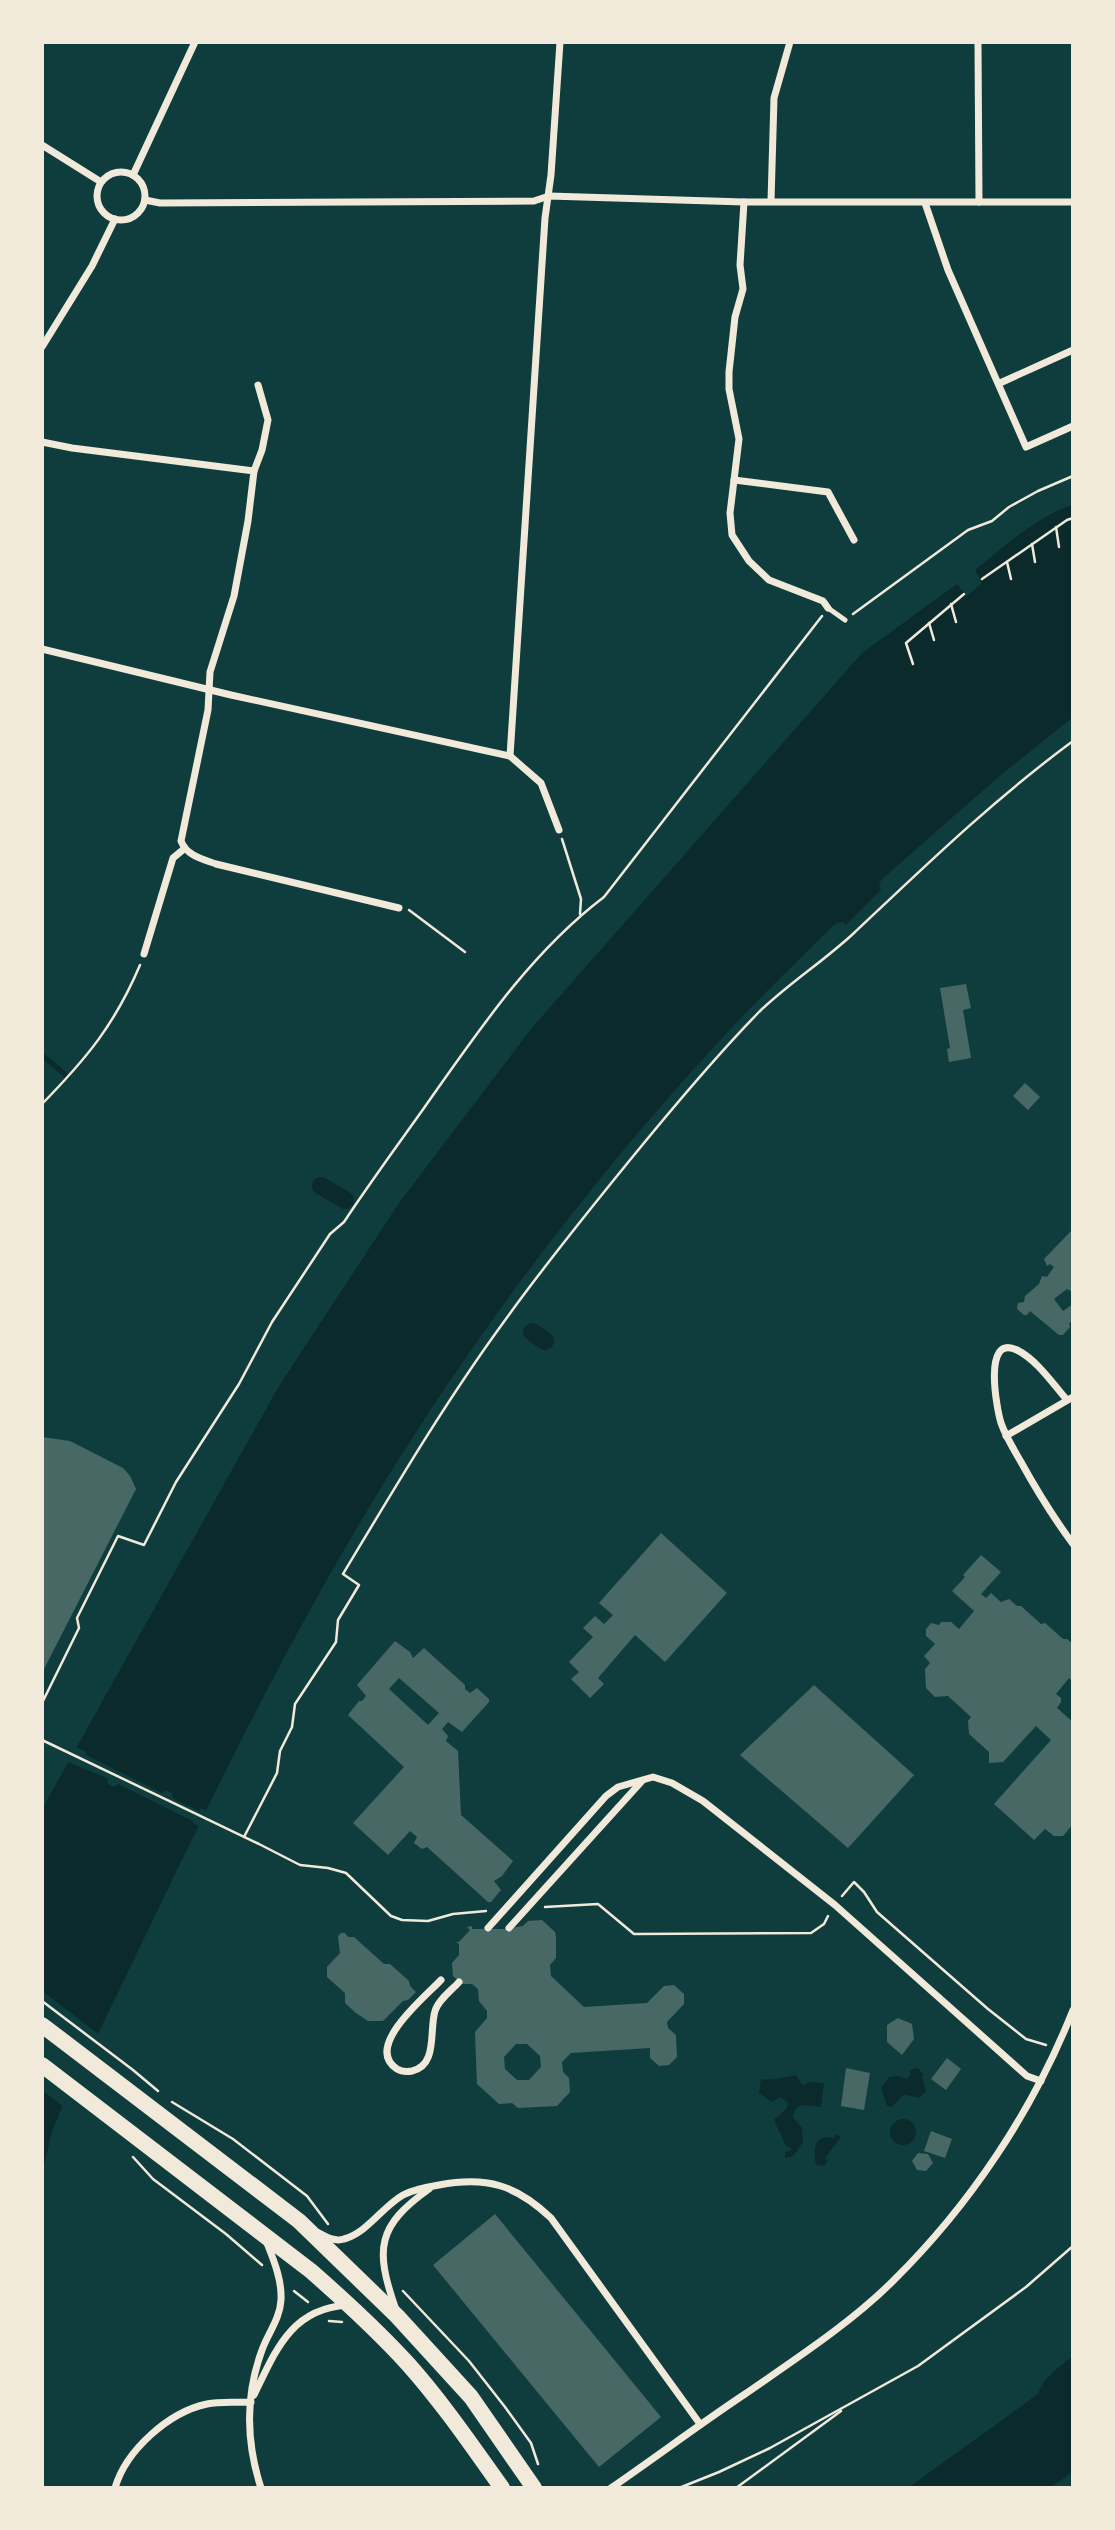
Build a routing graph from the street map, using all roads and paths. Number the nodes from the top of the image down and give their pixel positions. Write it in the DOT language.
graph roads {
  1 [pos="195,42"];
  2 [pos="559,42"];
  3 [pos="790,42"];
  4 [pos="978,42"];
  5 [pos="42,145"];
  6 [pos="134,175"];
  7 [pos="101,182"];
  8 [pos="549,196"];
  9 [pos="145,200"];
  10 [pos="771,201"];
  11 [pos="744,202"];
  12 [pos="979,202"];
  13 [pos="1073,202"];
  14 [pos="925,203"];
  15 [pos="115,219"];
  16 [pos="42,347"];
  17 [pos="1073,350"];
  18 [pos="1000,383"];
  19 [pos="258,385"];
  20 [pos="1073,426"];
  21 [pos="42,442"];
  22 [pos="254,471"];
  23 [pos="1073,476"];
  24 [pos="734,480"];
  25 [pos="1073,518"];
  26 [pos="1056,527"];
  27 [pos="854,540"];
  28 [pos="1032,544"];
  29 [pos="1059,547"];
  30 [pos="1007,562"];
  31 [pos="1035,562"];
  32 [pos="982,579"];
  33 [pos="1011,579"];
  34 [pos="964,594"];
  35 [pos="951,604"];
  36 [pos="828,608"];
  37 [pos="845,620"];
  38 [pos="956,622"];
  39 [pos="929,623"];
  40 [pos="934,640"];
  41 [pos="42,649"];
  42 [pos="913,664"];
  43 [pos="208,689"];
  44 [pos="1073,741"];
  45 [pos="510,756"];
  46 [pos="559,830"];
  47 [pos="184,849"];
  48 [pos="399,908"];
  49 [pos="580,915"];
  50 [pos="465,952"];
  51 [pos="144,954"];
  52 [pos="42,1104"];
  53 [pos="1070,1398"];
  54 [pos="1006,1436"];
  55 [pos="1073,1544"];
  56 [pos="42,1703"];
  57 [pos="42,1740"];
  58 [pos="643,1780"];
  59 [pos="244,1837"];
  60 [pos="598,1904"];
  61 [pos="835,1905"];
  62 [pos="453,1914"];
  63 [pos="509,1927"];
  64 [pos="488,1928"];
  65 [pos="441,1980"];
  66 [pos="459,1982"];
  67 [pos="42,2001"];
  68 [pos="1073,2010"];
  69 [pos="42,2025"];
  70 [pos="1045,2045"];
  71 [pos="109,2052"];
  72 [pos="42,2065"];
  73 [pos="1041,2081"];
  74 [pos="130,2153"];
  75 [pos="433,2186"];
  76 [pos="299,2221"];
  77 [pos="265,2235"];
  78 [pos="1073,2246"];
  79 [pos="280,2280"];
  80 [pos="349,2305"];
  81 [pos="317,2310"];
  82 [pos="397,2316"];
  83 [pos="351,2327"];
  84 [pos="251,2402"];
  85 [pos="846,2407"];
  86 [pos="700,2424"];
  87 [pos="115,2488"];
  88 [pos="261,2488"];
  89 [pos="502,2488"];
  90 [pos="534,2488"];
  91 [pos="611,2488"];
  92 [pos="679,2488"];
  93 [pos="736,2488"];
  1 -- 6 [label="street"];
  2 -- 8 [label="street"];
  3 -- 10 [label="street"];
  4 -- 12 [label="street"];
  5 -- 7 [label="street"];
  6 -- 7 [label="street"];
  6 -- 9 [label="street"];
  7 -- 15 [label="street"];
  8 -- 9 [label="street"];
  8 -- 11 [label="street"];
  8 -- 45 [label="street"];
  9 -- 15 [label="street"];
  10 -- 11 [label="street"];
  10 -- 14 [label="street"];
  11 -- 24 [label="street"];
  12 -- 13 [label="street"];
  12 -- 14 [label="street"];
  14 -- 18 [label="street"];
  15 -- 16 [label="street"];
  17 -- 18 [label="street"];
  18 -- 20 [label="street"];
  19 -- 22 [label="street"];
  21 -- 22 [label="street"];
  22 -- 43 [label="street"];
  23 -- 37 [label="path"];
  24 -- 27 [label="street"];
  24 -- 36 [label="street"];
  25 -- 26 [label="path"];
  26 -- 28 [label="path"];
  26 -- 29 [label="path"];
  28 -- 30 [label="path"];
  28 -- 31 [label="path"];
  30 -- 32 [label="path"];
  30 -- 33 [label="path"];
  34 -- 35 [label="path"];
  35 -- 38 [label="path"];
  35 -- 39 [label="path"];
  36 -- 37 [label="lane"];
  36 -- 49 [label="path"];
  39 -- 40 [label="path"];
  39 -- 42 [label="path"];
  41 -- 43 [label="street"];
  43 -- 45 [label="street"];
  43 -- 47 [label="street"];
  44 -- 59 [label="path"];
  45 -- 46 [label="street"];
  46 -- 49 [label="path"];
  47 -- 48 [label="street"];
  47 -- 51 [label="street"];
  48 -- 50 [label="path"];
  49 -- 56 [label="path"];
  51 -- 52 [label="path"];
  53 -- 54 [label="street"];
  53 -- 54 [label="street"];
  54 -- 55 [label="street"];
  57 -- 59 [label="path"];
  58 -- 61 [label="street"];
  58 -- 63 [label="street"];
  58 -- 64 [label="street"];
  59 -- 62 [label="path"];
  60 -- 61 [label="path"];
  61 -- 70 [label="path"];
  61 -- 73 [label="street"];
  65 -- 66 [label="street"];
  67 -- 71 [label="path"];
  68 -- 73 [label="street"];
  69 -- 76 [label="main road"];
  72 -- 77 [label="main road"];
  73 -- 86 [label="street"];
  74 -- 79 [label="path"];
  75 -- 76 [label="street"];
  75 -- 82 [label="street"];
  75 -- 86 [label="street"];
  76 -- 82 [label="main road"];
  77 -- 79 [label="street"];
  77 -- 80 [label="main road"];
  78 -- 85 [label="path"];
  79 -- 81 [label="path"];
  79 -- 84 [label="street"];
  80 -- 81 [label="street"];
  80 -- 89 [label="main road"];
  81 -- 83 [label="path"];
  81 -- 84 [label="street"];
  82 -- 90 [label="main road"];
  84 -- 87 [label="street"];
  84 -- 88 [label="street"];
  85 -- 92 [label="path"];
  85 -- 93 [label="path"];
  86 -- 91 [label="street"];
}
